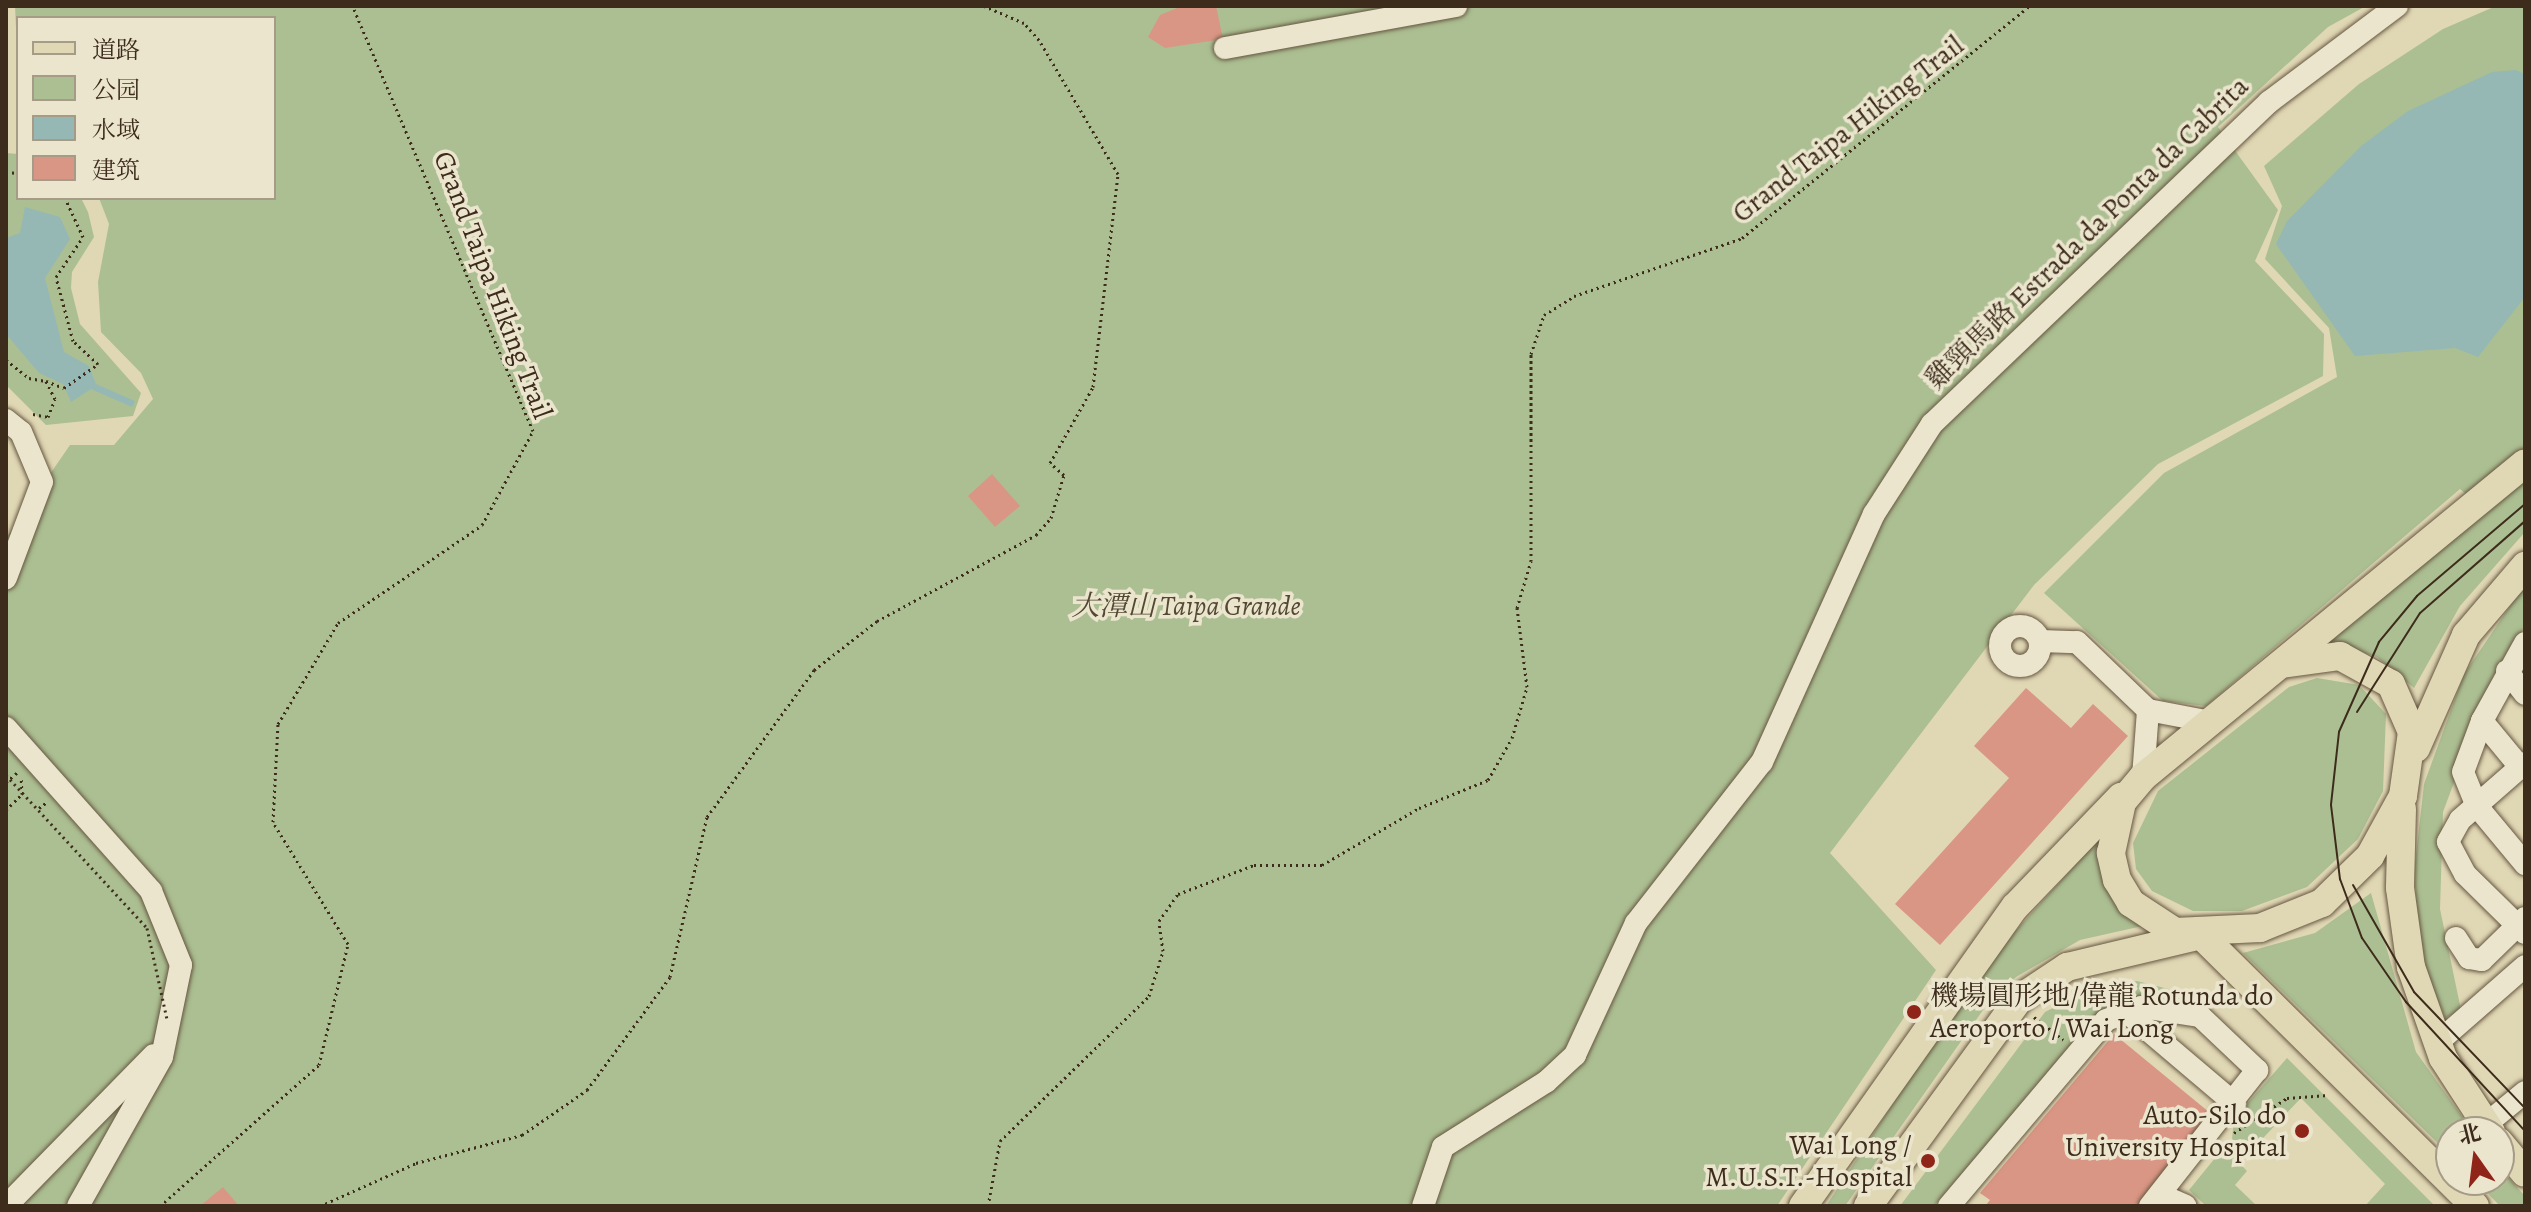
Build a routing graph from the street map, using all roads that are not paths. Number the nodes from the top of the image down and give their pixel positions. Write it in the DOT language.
graph roads {
  1 [pos="1456,6"];
  2 [pos="2397,6"];
  3 [pos="1225,48"];
  4 [pos="6,420"];
  5 [pos="2525,463"];
  6 [pos="2525,566"];
  7 [pos="6,578"];
  8 [pos="2040,641"];
  9 [pos="2525,643"];
  10 [pos="2282,664"];
  11 [pos="2507,671"];
  12 [pos="2525,694"];
  13 [pos="2148,710"];
  14 [pos="2482,721"];
  15 [pos="2211,722"];
  16 [pos="6,728"];
  17 [pos="2522,765"];
  18 [pos="2410,767"];
  19 [pos="2141,778"];
  20 [pos="2403,796"];
  21 [pos="2476,805"];
  22 [pos="2525,864"];
  23 [pos="2522,926"];
  24 [pos="2202,936"];
  25 [pos="2456,938"];
  26 [pos="2525,966"];
  27 [pos="2123,1009"];
  28 [pos="168,1029"];
  29 [pos="2437,1043"];
  30 [pos="2525,1092"];
  31 [pos="2235,1104"];
  32 [pos="2482,1116"];
  33 [pos="2506,1116"];
  34 [pos="2152,1205"];
  35 [pos="6,1206"];
  36 [pos="78,1206"];
  37 [pos="1423,1206"];
  38 [pos="1803,1206"];
  39 [pos="1868,1206"];
  40 [pos="1949,1206"];
  41 [pos="2186,1206"];
  42 [pos="2475,1206"];
  1 -- 3 [label="street"];
  2 -- 37 [label="street, 雞頸馬路 Estrada da Ponta da Cabrita"];
  4 -- 7 [label="street"];
  5 -- 10 [label="main road"];
  6 -- 18 [label="main road"];
  8 -- 13 [label="street"];
  9 -- 11 [label="street"];
  10 -- 15 [label="main road"];
  10 -- 18 [label="main road"];
  11 -- 12 [label="street"];
  11 -- 14 [label="street"];
  13 -- 15 [label="street"];
  13 -- 19 [label="street"];
  14 -- 17 [label="street"];
  14 -- 21 [label="street"];
  15 -- 19 [label="main road"];
  16 -- 28 [label="street"];
  17 -- 21 [label="street"];
  18 -- 20 [label="main road"];
  19 -- 24 [label="main road"];
  19 -- 38 [label="main road"];
  20 -- 24 [label="main road"];
  20 -- 29 [label="main road"];
  21 -- 22 [label="street"];
  21 -- 23 [label="street"];
  23 -- 25 [label="street"];
  24 -- 39 [label="main road"];
  24 -- 42 [label="main road"];
  26 -- 29 [label="street"];
  27 -- 31 [label="street"];
  27 -- 31 [label="street"];
  27 -- 40 [label="street"];
  28 -- 35 [label="street"];
  28 -- 36 [label="street"];
  29 -- 32 [label="main road"];
  30 -- 33 [label="street"];
  31 -- 34 [label="street"];
  34 -- 41 [label="street"];
}
